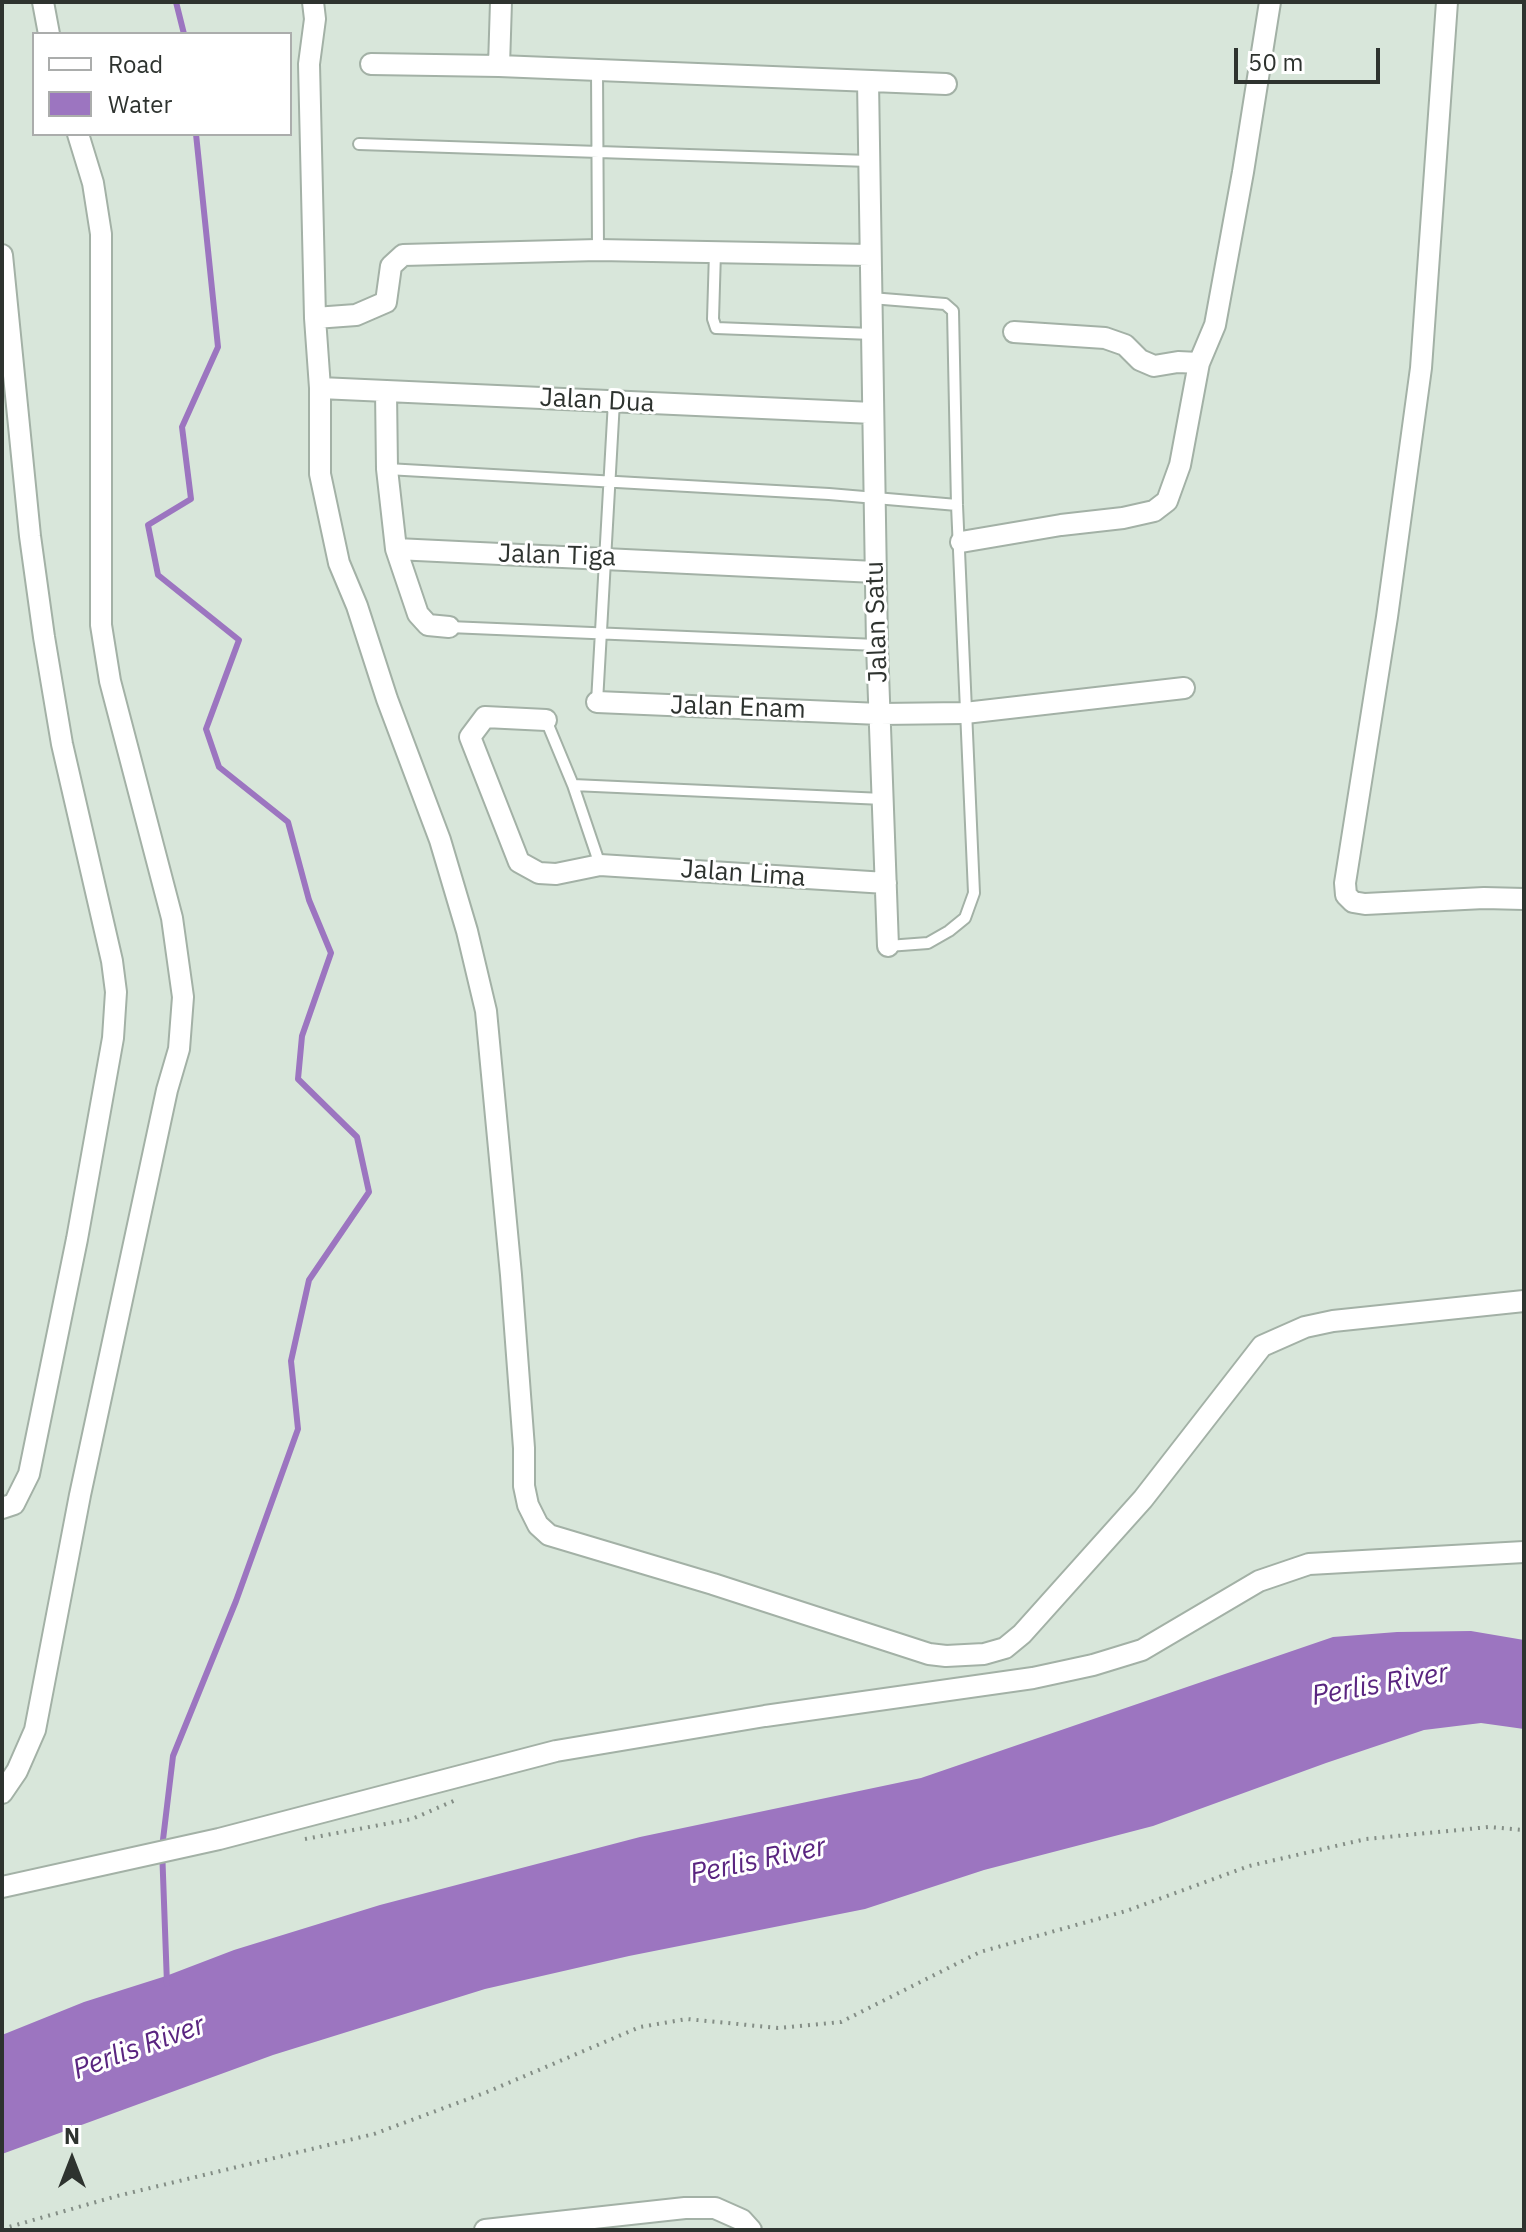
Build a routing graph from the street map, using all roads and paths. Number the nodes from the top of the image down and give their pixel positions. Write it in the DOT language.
graph roads {
  1 [pos="43,2"];
  2 [pos="313,2"];
  3 [pos="501,2"];
  4 [pos="1270,2"];
  5 [pos="1447,2"];
  6 [pos="49,32"];
  7 [pos="371,64"];
  8 [pos="499,66"];
  9 [pos="597,71"];
  10 [pos="868,81"];
  11 [pos="946,84"];
  12 [pos="79,136"];
  13 [pos="359,144"];
  14 [pos="597,152"];
  15 [pos="869,161"];
  16 [pos="598,250"];
  17 [pos="715,252"];
  18 [pos="2,255"];
  19 [pos="870,255"];
  20 [pos="871,298"];
  21 [pos="315,318"];
  22 [pos="1014,332"];
  23 [pos="872,334"];
  24 [pos="1199,363"];
  25 [pos="320,388"];
  26 [pos="386,391"];
  27 [pos="614,401"];
  28 [pos="873,413"];
  29 [pos="387,469"];
  30 [pos="610,482"];
  31 [pos="875,498"];
  32 [pos="957,505"];
  33 [pos="961,542"];
  34 [pos="396,549"];
  35 [pos="604,558"];
  36 [pos="875,572"];
  37 [pos="449,627"];
  38 [pos="599,633"];
  39 [pos="877,645"];
  40 [pos="1184,688"];
  41 [pos="597,702"];
  42 [pos="965,713"];
  43 [pos="880,714"];
  44 [pos="546,720"];
  45 [pos="573,785"];
  46 [pos="883,799"];
  47 [pos="600,865"];
  48 [pos="886,883"];
  49 [pos="1524,899"];
  50 [pos="888,946"];
  51 [pos="1524,1301"];
  52 [pos="2,1508"];
  53 [pos="1524,1552"];
  54 [pos="2,1793"];
  55 [pos="1524,1830"];
  56 [pos="2,1887"];
  57 [pos="2,2229"];
  58 [pos="485,2230"];
  59 [pos="751,2230"];
  1 -- 6 [label="street"];
  2 -- 21 [label="street"];
  3 -- 8 [label="street"];
  4 -- 24 [label="street"];
  5 -- 49 [label="street"];
  7 -- 8 [label="street"];
  8 -- 9 [label="street"];
  9 -- 10 [label="street"];
  9 -- 14 [label="lane"];
  10 -- 11 [label="street"];
  10 -- 15 [label="street, Jalan Satu"];
  12 -- 54 [label="street"];
  13 -- 14 [label="lane"];
  14 -- 15 [label="lane"];
  14 -- 16 [label="lane"];
  15 -- 19 [label="street, Jalan Satu"];
  16 -- 17 [label="street"];
  16 -- 21 [label="street"];
  17 -- 19 [label="street"];
  17 -- 23 [label="lane"];
  18 -- 52 [label="street"];
  19 -- 20 [label="street, Jalan Satu"];
  20 -- 23 [label="street, Jalan Satu"];
  20 -- 32 [label="lane"];
  21 -- 25 [label="street"];
  22 -- 24 [label="street"];
  23 -- 28 [label="street, Jalan Satu"];
  24 -- 33 [label="street"];
  25 -- 26 [label="street, Jalan Dua"];
  25 -- 51 [label="street"];
  26 -- 27 [label="street, Jalan Dua"];
  26 -- 29 [label="street"];
  27 -- 28 [label="street, Jalan Dua"];
  27 -- 30 [label="lane"];
  28 -- 31 [label="street, Jalan Satu"];
  29 -- 30 [label="lane"];
  29 -- 34 [label="street"];
  30 -- 31 [label="lane"];
  30 -- 35 [label="lane"];
  31 -- 32 [label="lane"];
  31 -- 36 [label="street, Jalan Satu"];
  32 -- 33 [label="lane"];
  33 -- 42 [label="lane"];
  34 -- 35 [label="street, Jalan Tiga"];
  34 -- 37 [label="street"];
  35 -- 36 [label="street, Jalan Tiga"];
  35 -- 38 [label="lane"];
  36 -- 39 [label="street, Jalan Satu"];
  37 -- 38 [label="lane"];
  38 -- 39 [label="lane"];
  38 -- 41 [label="lane"];
  39 -- 43 [label="street, Jalan Satu"];
  40 -- 42 [label="street, Jalan Enam"];
  41 -- 43 [label="street, Jalan Enam"];
  42 -- 43 [label="street, Jalan Enam"];
  42 -- 50 [label="lane"];
  43 -- 46 [label="street, Jalan Satu"];
  44 -- 45 [label="lane"];
  44 -- 47 [label="street"];
  45 -- 46 [label="lane"];
  45 -- 47 [label="lane"];
  46 -- 48 [label="street, Jalan Satu"];
  47 -- 48 [label="street, Jalan Lima"];
  48 -- 50 [label="street, Jalan Satu"];
  53 -- 56 [label="street"];
  55 -- 57 [label="path"];
  58 -- 59 [label="street"];
}
